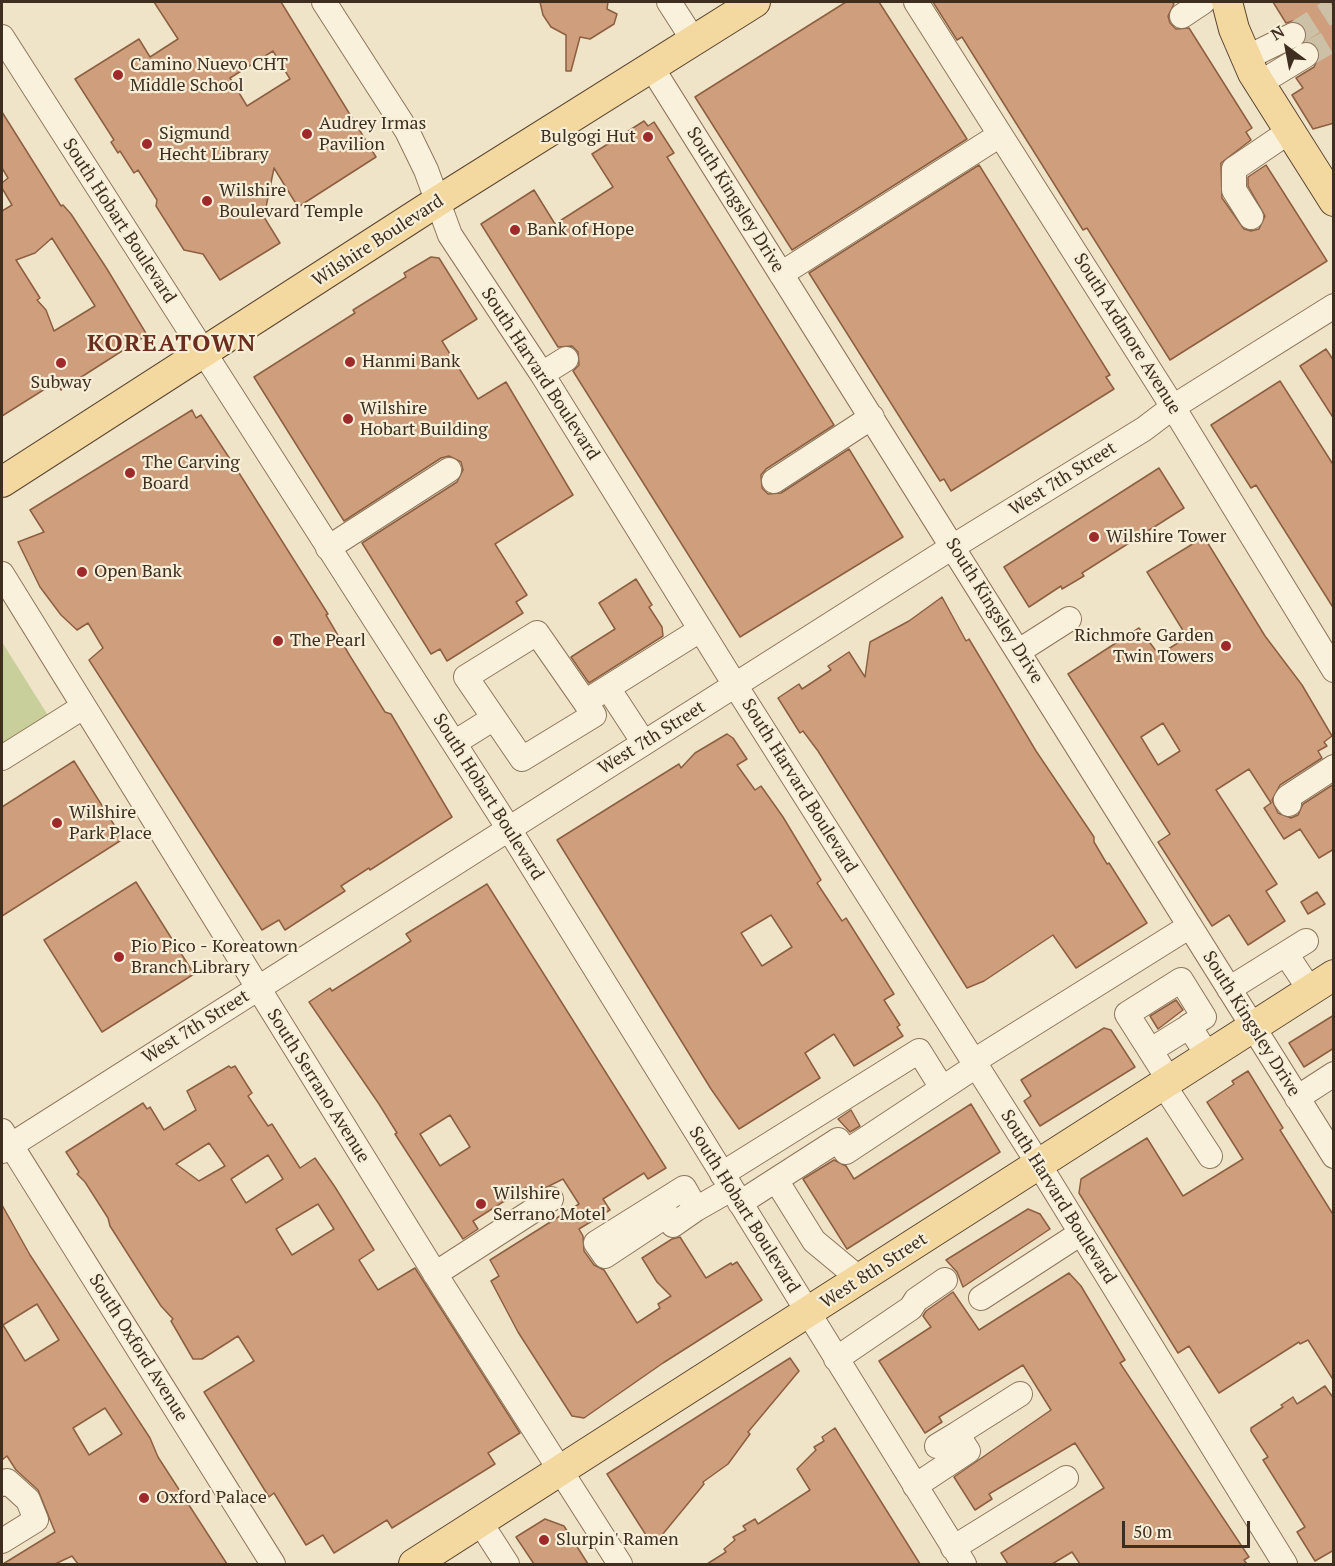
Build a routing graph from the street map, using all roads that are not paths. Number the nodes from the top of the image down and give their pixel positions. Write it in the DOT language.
graph roads {
  1 [pos="324,2"];
  2 [pos="669,2"];
  3 [pos="755,2"];
  4 [pos="915,2"];
  5 [pos="1203,2"];
  6 [pos="1227,2"];
  7 [pos="1182,16"];
  8 [pos="694,41"];
  9 [pos="4,48"];
  10 [pos="1253,54"];
  11 [pos="652,68"];
  12 [pos="1260,84"];
  13 [pos="1290,131"];
  14 [pos="1000,135"];
  15 [pos="438,201"];
  16 [pos="1334,201"];
  17 [pos="1251,217"];
  18 [pos="781,274"];
  19 [pos="1334,306"];
  20 [pos="203,354"];
  21 [pos="566,359"];
  22 [pos="542,374"];
  23 [pos="1173,407"];
  24 [pos="872,417"];
  25 [pos="449,470"];
  26 [pos="774,481"];
  27 [pos="2,482"];
  28 [pos="954,546"];
  29 [pos="328,548"];
  30 [pos="2,574"];
  31 [pos="1069,619"];
  32 [pos="700,630"];
  33 [pos="1019,651"];
  34 [pos="1334,670"];
  35 [pos="735,685"];
  36 [pos="608,688"];
  37 [pos="585,702"];
  38 [pos="83,707"];
  39 [pos="494,718"];
  40 [pos="454,743"];
  41 [pos="644,743"];
  42 [pos="2,758"];
  43 [pos="1334,766"];
  44 [pos="1289,804"];
  45 [pos="509,828"];
  46 [pos="1190,926"];
  47 [pos="1306,941"];
  48 [pos="1286,954"];
  49 [pos="1322,983"];
  50 [pos="1228,987"];
  51 [pos="257,989"];
  52 [pos="1253,1027"];
  53 [pos="1173,1031"];
  54 [pos="1208,1056"];
  55 [pos="975,1064"];
  56 [pos="1334,1074"];
  57 [pos="1166,1082"];
  58 [pos="942,1088"];
  59 [pos="1298,1098"];
  60 [pos="5,1143"];
  61 [pos="1210,1156"];
  62 [pos="1334,1156"];
  63 [pos="1038,1163"];
  64 [pos="776,1180"];
  65 [pos="731,1189"];
  66 [pos="551,1199"];
  67 [pos="696,1209"];
  68 [pos="1081,1233"];
  69 [pos="435,1274"];
  70 [pos="861,1280"];
  71 [pos="945,1280"];
  72 [pos="981,1298"];
  73 [pos="808,1314"];
  74 [pos="836,1359"];
  75 [pos="1020,1394"];
  76 [pos="559,1472"];
  77 [pos="1066,1478"];
  78 [pos="2,1485"];
  79 [pos="915,1486"];
  80 [pos="480,1522"];
  81 [pos="2,1541"];
  82 [pos="958,1556"];
  83 [pos="273,1564"];
  84 [pos="414,1564"];
  85 [pos="507,1564"];
  86 [pos="620,1564"];
  87 [pos="1285,1564"];
  1 -- 15 [label="street, South Harvard Boulevard"];
  2 -- 8 [label="street"];
  3 -- 8 [label="main road, Wilshire Boulevard"];
  4 -- 14 [label="street, South Ardmore Avenue"];
  5 -- 7 [label="street"];
  6 -- 10 [label="main road"];
  8 -- 11 [label="main road, Wilshire Boulevard"];
  9 -- 20 [label="street, South Hobart Boulevard"];
  10 -- 12 [label="main road"];
  10 -- 12 [label="street"];
  11 -- 15 [label="main road, Wilshire Boulevard"];
  11 -- 18 [label="street, South Kingsley Drive"];
  12 -- 13 [label="main road"];
  13 -- 16 [label="main road"];
  13 -- 17 [label="street"];
  14 -- 18 [label="street"];
  14 -- 23 [label="street, South Ardmore Avenue"];
  15 -- 20 [label="main road, Wilshire Boulevard"];
  15 -- 22 [label="street, South Harvard Boulevard"];
  18 -- 24 [label="street, South Kingsley Drive"];
  19 -- 23 [label="street, West 7th Street"];
  20 -- 27 [label="main road, Wilshire Boulevard"];
  20 -- 29 [label="street, South Hobart Boulevard"];
  21 -- 22 [label="street"];
  22 -- 32 [label="street, South Harvard Boulevard"];
  23 -- 28 [label="street, West 7th Street"];
  23 -- 34 [label="street, South Ardmore Avenue"];
  24 -- 26 [label="street"];
  24 -- 28 [label="street, South Kingsley Drive"];
  25 -- 29 [label="street"];
  28 -- 33 [label="street, South Kingsley Drive"];
  28 -- 35 [label="street, West 7th Street"];
  29 -- 40 [label="street, South Hobart Boulevard"];
  30 -- 38 [label="street, South Serrano Avenue"];
  31 -- 33 [label="street"];
  32 -- 35 [label="street, South Harvard Boulevard"];
  32 -- 36 [label="street"];
  33 -- 46 [label="street, South Kingsley Drive"];
  35 -- 41 [label="street, West 7th Street"];
  35 -- 55 [label="street, South Harvard Boulevard"];
  36 -- 37 [label="street"];
  36 -- 41 [label="street"];
  37 -- 39 [label="street"];
  37 -- 39 [label="street"];
  38 -- 42 [label="street"];
  38 -- 51 [label="street, South Serrano Avenue"];
  39 -- 40 [label="street"];
  40 -- 45 [label="street, South Hobart Boulevard"];
  41 -- 45 [label="street, West 7th Street"];
  43 -- 44 [label="street"];
  45 -- 51 [label="street, West 7th Street"];
  45 -- 65 [label="street, South Hobart Boulevard"];
  46 -- 50 [label="street, South Kingsley Drive"];
  46 -- 55 [label="street"];
  47 -- 48 [label="street"];
  48 -- 49 [label="street"];
  48 -- 50 [label="street"];
  49 -- 52 [label="main road, West 8th Street"];
  50 -- 52 [label="street, South Kingsley Drive"];
  50 -- 53 [label="street"];
  51 -- 60 [label="street, West 7th Street"];
  51 -- 69 [label="street, South Serrano Avenue"];
  52 -- 54 [label="main road, West 8th Street"];
  52 -- 59 [label="street, South Kingsley Drive"];
  53 -- 54 [label="street"];
  53 -- 57 [label="street"];
  54 -- 57 [label="main road, West 8th Street"];
  55 -- 58 [label="street"];
  55 -- 63 [label="street, South Harvard Boulevard"];
  56 -- 59 [label="street"];
  57 -- 61 [label="street"];
  57 -- 63 [label="main road, West 8th Street"];
  58 -- 64 [label="street"];
  58 -- 65 [label="street"];
  59 -- 62 [label="street, South Kingsley Drive"];
  60 -- 83 [label="street, South Oxford Avenue"];
  63 -- 68 [label="street, South Harvard Boulevard"];
  63 -- 70 [label="main road, West 8th Street"];
  64 -- 65 [label="street"];
  64 -- 70 [label="street"];
  65 -- 67 [label="street"];
  65 -- 73 [label="street, South Hobart Boulevard"];
  66 -- 69 [label="street"];
  68 -- 72 [label="street"];
  68 -- 87 [label="street, South Harvard Boulevard"];
  69 -- 76 [label="street, South Serrano Avenue"];
  70 -- 73 [label="main road, West 8th Street"];
  71 -- 74 [label="street"];
  73 -- 74 [label="street, South Hobart Boulevard"];
  73 -- 76 [label="main road, West 8th Street"];
  74 -- 79 [label="street, South Hobart Boulevard"];
  75 -- 79 [label="street"];
  76 -- 80 [label="main road, West 8th Street"];
  76 -- 86 [label="street, South Serrano Avenue"];
  77 -- 82 [label="street"];
  78 -- 81 [label="street"];
  79 -- 82 [label="street, South Hobart Boulevard"];
  80 -- 84 [label="main road, West 8th Street"];
  80 -- 85 [label="street"];
}
